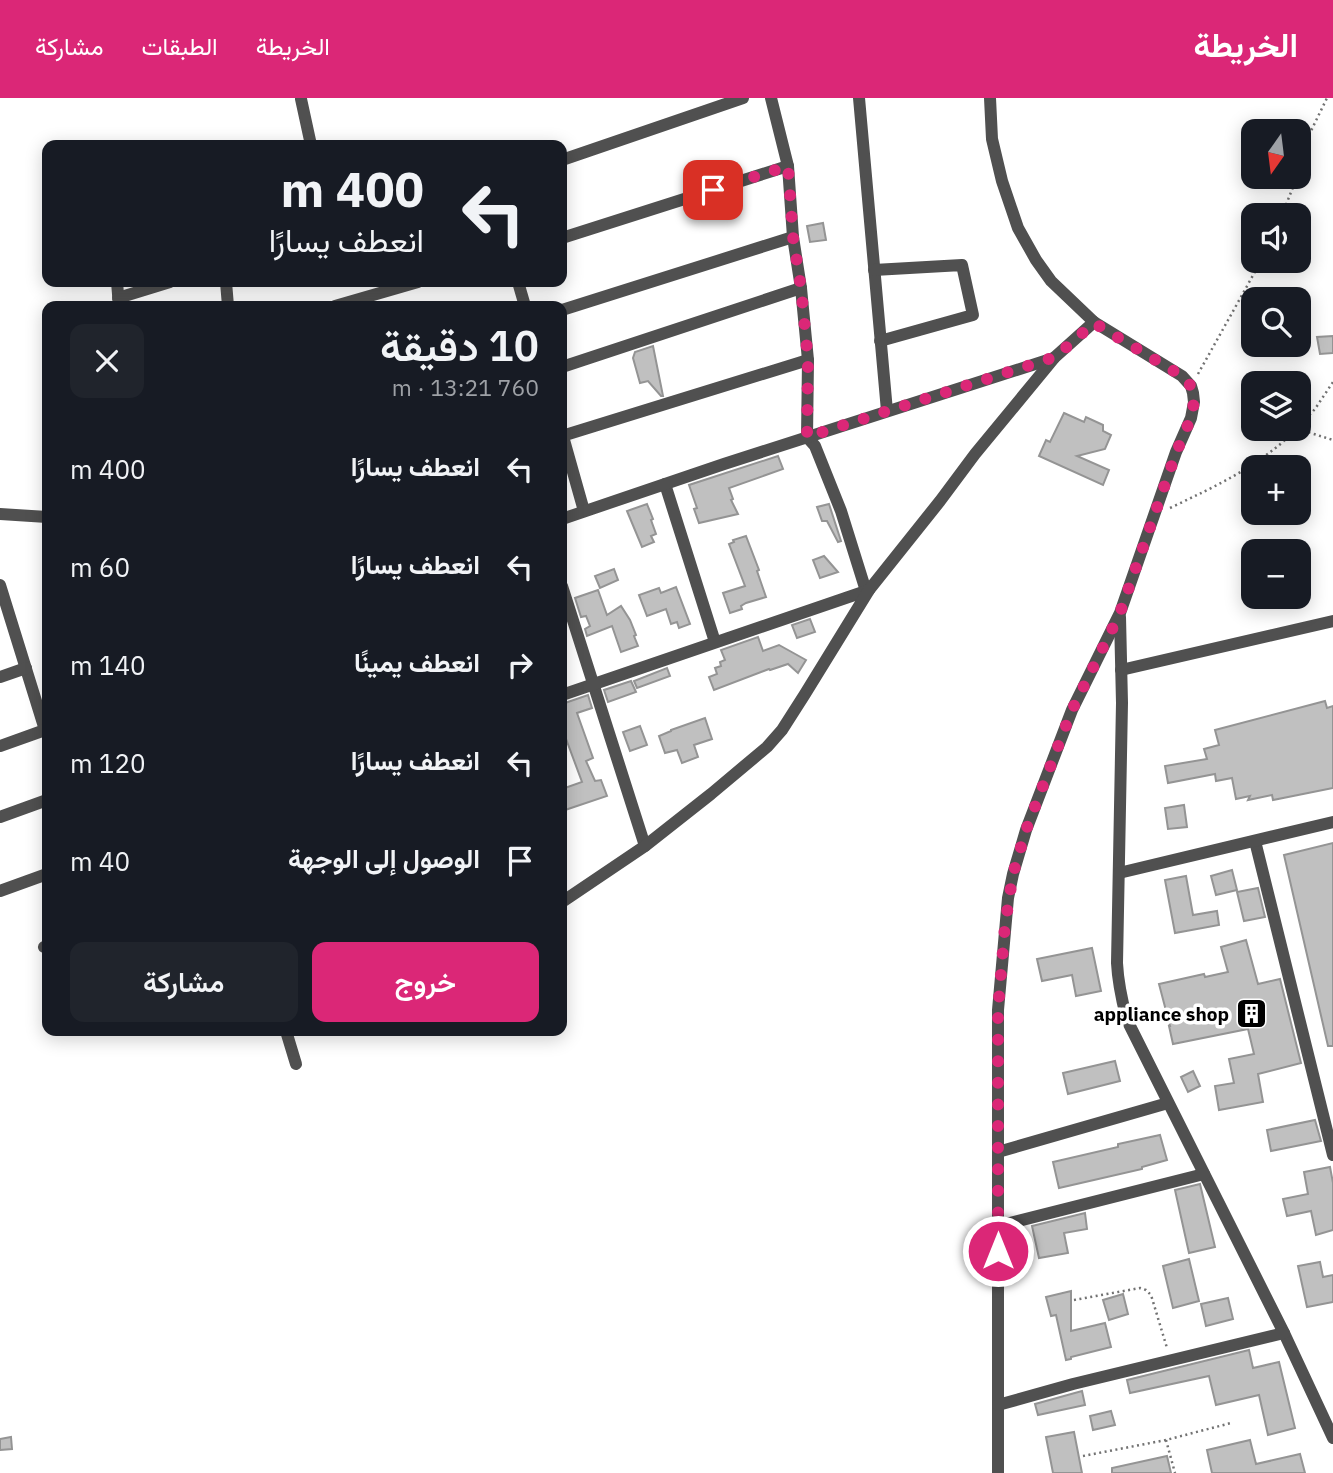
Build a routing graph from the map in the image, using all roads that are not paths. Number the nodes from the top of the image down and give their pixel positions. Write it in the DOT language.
graph roads {
  1 [pos="743,98"];
  2 [pos="771,98"];
  3 [pos="859,98"];
  4 [pos="990,98"];
  5 [pos="301,99"];
  6 [pos="310,140"];
  7 [pos="567,158"];
  8 [pos="788,166"];
  9 [pos="567,236"];
  10 [pos="793,237"];
  11 [pos="874,270"];
  12 [pos="157,287"];
  13 [pos="401,287"];
  14 [pos="801,288"];
  15 [pos="122,301"];
  16 [pos="352,301"];
  17 [pos="567,308"];
  18 [pos="1094,323"];
  19 [pos="880,341"];
  20 [pos="1055,357"];
  21 [pos="808,360"];
  22 [pos="567,365"];
  23 [pos="887,411"];
  24 [pos="567,433"];
  25 [pos="807,437"];
  26 [pos="567,452"];
  27 [pos="665,484"];
  28 [pos="584,511"];
  29 [pos="0,514"];
  30 [pos="42,517"];
  31 [pos="567,517"];
  32 [pos="0,585"];
  33 [pos="868,590"];
  34 [pos="567,601"];
  35 [pos="3,608"];
  36 [pos="1120,613"];
  37 [pos="1333,621"];
  38 [pos="715,642"];
  39 [pos="26,668"];
  40 [pos="1121,670"];
  41 [pos="0,677"];
  42 [pos="594,684"];
  43 [pos="567,693"];
  44 [pos="42,717"];
  45 [pos="42,730"];
  46 [pos="0,746"];
  47 [pos="42,802"];
  48 [pos="0,817"];
  49 [pos="1333,822"];
  50 [pos="1255,841"];
  51 [pos="645,846"];
  52 [pos="1119,873"];
  53 [pos="42,876"];
  54 [pos="0,891"];
  55 [pos="567,899"];
  56 [pos="288,1036"];
  57 [pos="296,1064"];
  58 [pos="1168,1103"];
  59 [pos="998,1152"];
  60 [pos="1333,1155"];
  61 [pos="1204,1174"];
  62 [pos="998,1226"];
  63 [pos="1284,1333"];
  64 [pos="998,1405"];
  65 [pos="1333,1438"];
  66 [pos="998,1473"];
  1 -- 7 [label="street"];
  2 -- 8 [label="street"];
  3 -- 11 [label="street"];
  4 -- 18 [label="street"];
  5 -- 6 [label="street"];
  8 -- 9 [label="street"];
  8 -- 10 [label="street"];
  10 -- 14 [label="street"];
  10 -- 17 [label="street"];
  11 -- 19 [label="street"];
  11 -- 19 [label="street"];
  12 -- 15 [label="street"];
  13 -- 16 [label="street"];
  14 -- 21 [label="street"];
  14 -- 22 [label="street"];
  18 -- 20 [label="street"];
  18 -- 36 [label="street"];
  19 -- 23 [label="street"];
  20 -- 23 [label="street"];
  20 -- 33 [label="street"];
  21 -- 24 [label="street"];
  21 -- 25 [label="street"];
  23 -- 25 [label="street"];
  25 -- 27 [label="street"];
  25 -- 33 [label="street"];
  26 -- 28 [label="street"];
  27 -- 28 [label="street"];
  27 -- 38 [label="street"];
  28 -- 31 [label="street"];
  29 -- 30 [label="street"];
  32 -- 35 [label="street"];
  33 -- 38 [label="street"];
  33 -- 51 [label="street"];
  34 -- 42 [label="street"];
  35 -- 39 [label="street"];
  36 -- 40 [label="street"];
  36 -- 59 [label="street"];
  37 -- 40 [label="street"];
  38 -- 42 [label="street"];
  39 -- 41 [label="street"];
  39 -- 44 [label="street"];
  40 -- 52 [label="street"];
  42 -- 43 [label="street"];
  42 -- 51 [label="street"];
  45 -- 46 [label="street"];
  47 -- 48 [label="street"];
  49 -- 50 [label="street"];
  50 -- 52 [label="street"];
  50 -- 60 [label="street"];
  51 -- 55 [label="street"];
  52 -- 58 [label="street"];
  53 -- 54 [label="street"];
  56 -- 57 [label="street"];
  58 -- 59 [label="street"];
  58 -- 61 [label="street"];
  59 -- 62 [label="street"];
  61 -- 62 [label="street"];
  61 -- 63 [label="street"];
  62 -- 64 [label="street"];
  63 -- 64 [label="street"];
  63 -- 65 [label="street"];
  64 -- 66 [label="street"];
}
